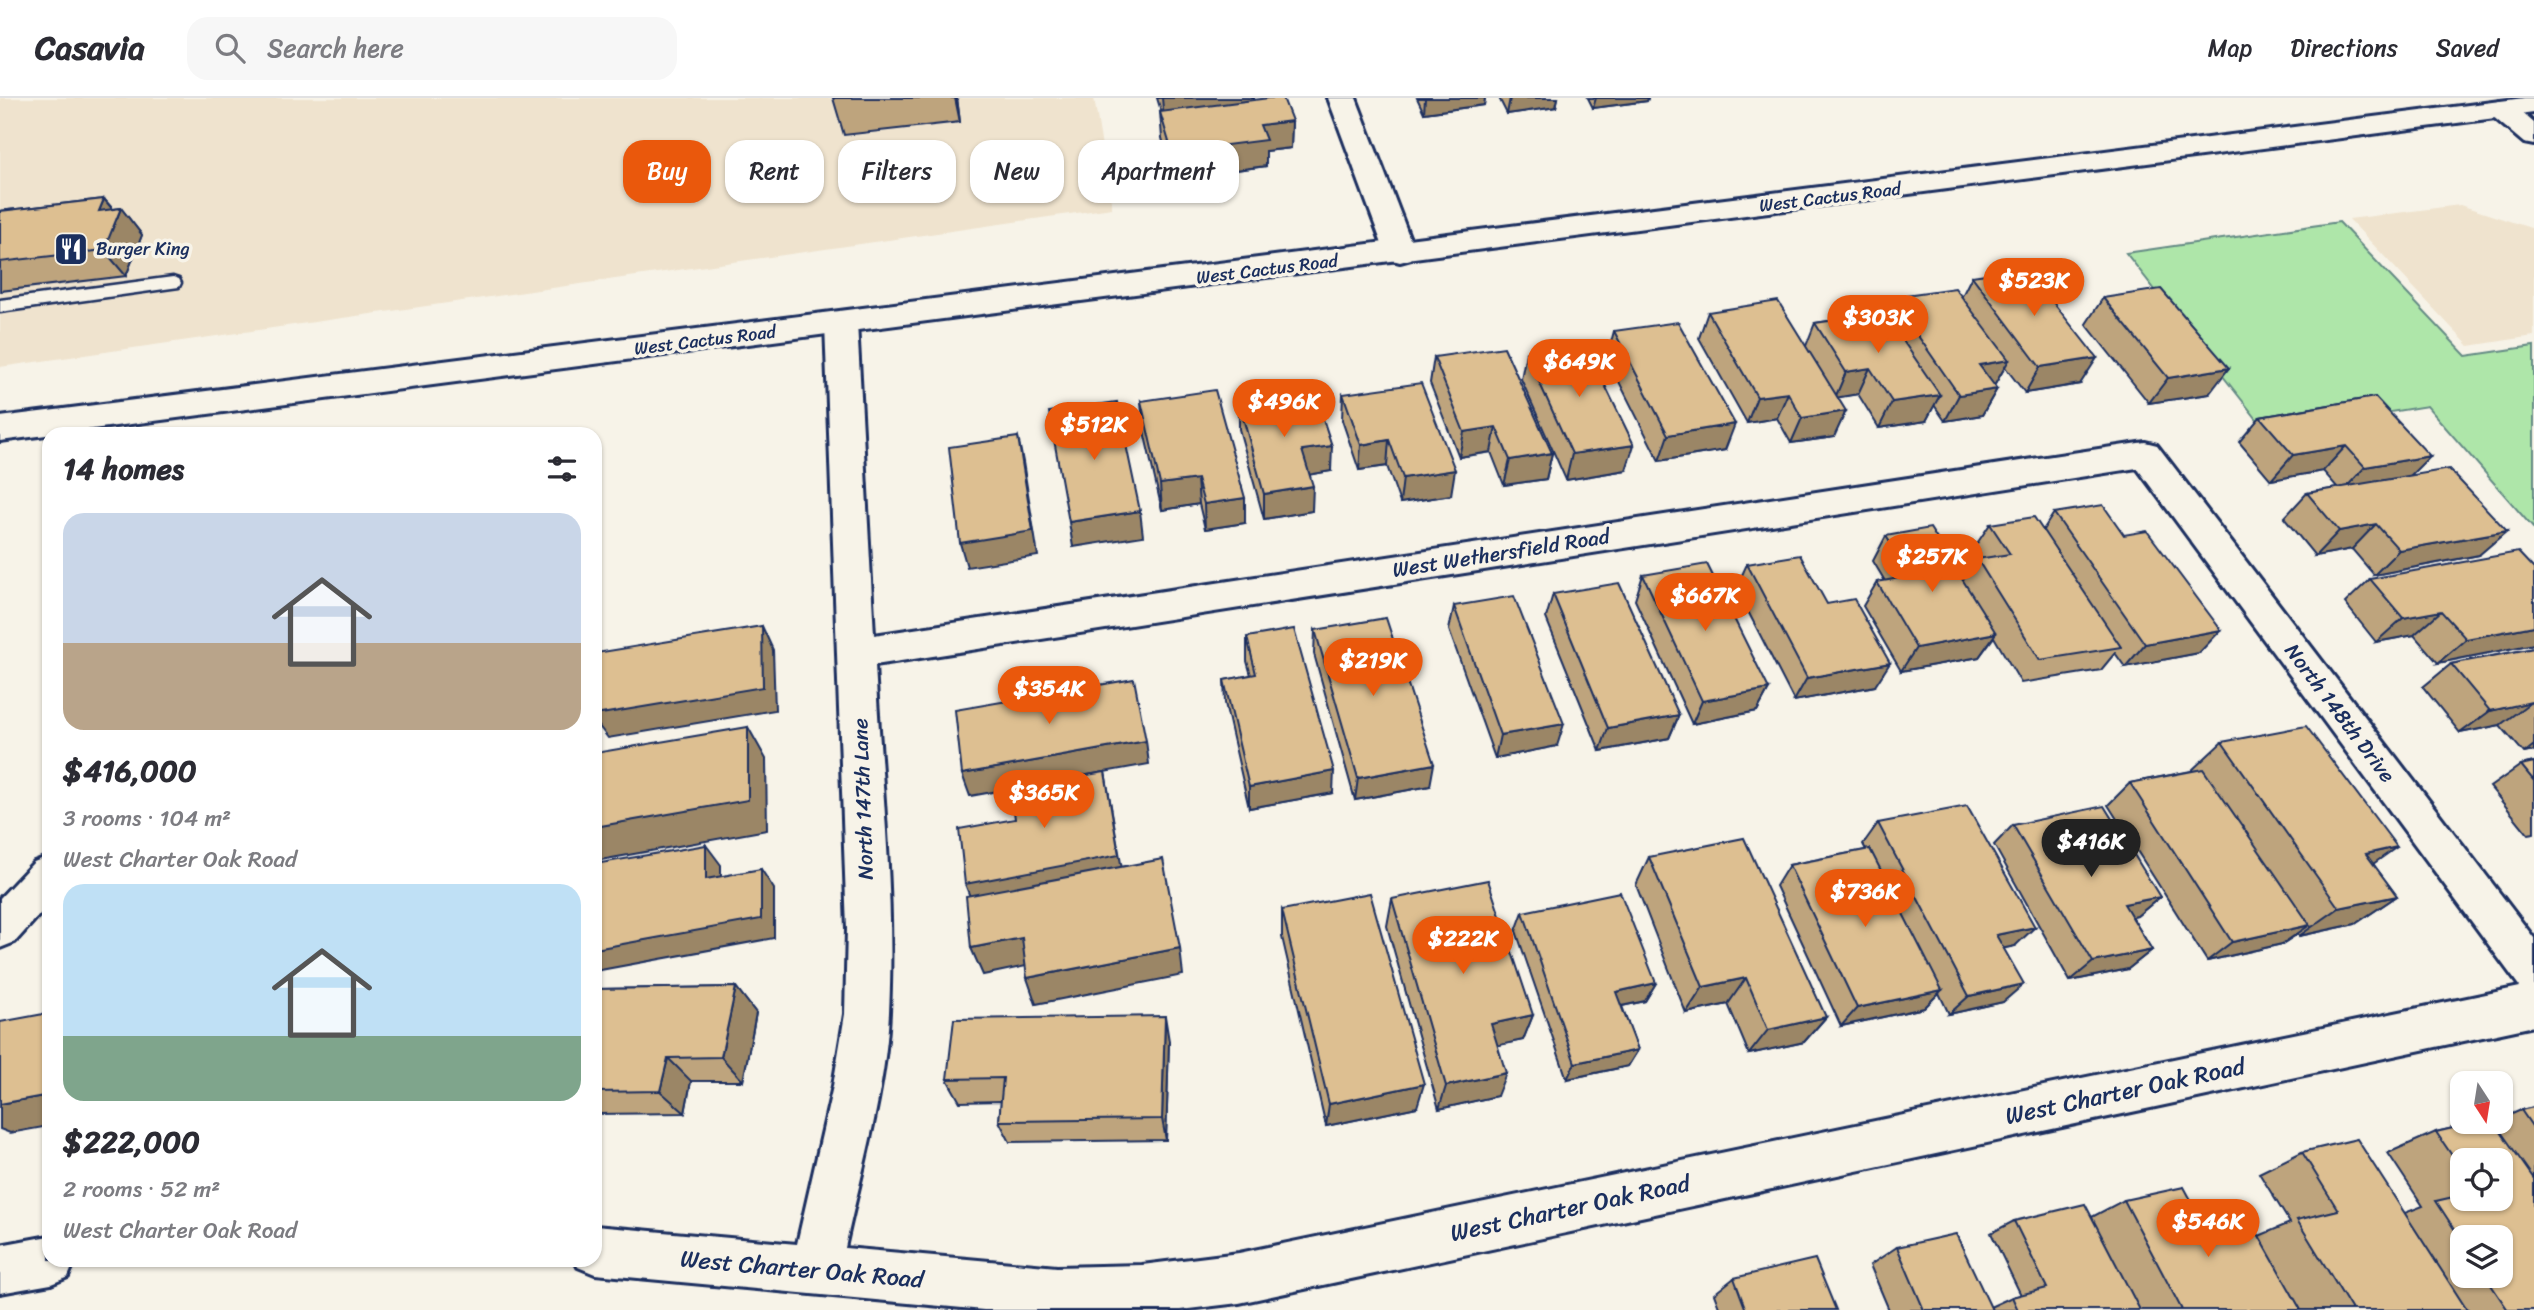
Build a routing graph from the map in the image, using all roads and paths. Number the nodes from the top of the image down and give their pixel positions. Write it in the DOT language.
graph roads {
  1 [pos="1342,98"];
  2 [pos="2534,105"];
  3 [pos="2501,110"];
  4 [pos="2534,137"];
  5 [pos="1400,252"];
  6 [pos="173,282"];
  7 [pos="0,306"];
  8 [pos="841,323"];
  9 [pos="0,429"];
  10 [pos="2145,454"];
  11 [pos="858,653"];
  12 [pos="42,882"];
  13 [pos="0,928"];
  14 [pos="2534,972"];
  15 [pos="2534,1005"];
  16 [pos="602,1251"];
  17 [pos="42,1262"];
  18 [pos="0,1269"];
  19 [pos="816,1270"];
  1 -- 5 [label="street"];
  2 -- 3 [label="street, West Cactus Road"];
  3 -- 4 [label="street"];
  3 -- 5 [label="street, West Cactus Road"];
  5 -- 8 [label="street, West Cactus Road"];
  6 -- 7 [label="lane"];
  8 -- 9 [label="street, West Cactus Road"];
  8 -- 11 [label="street, North 147th Lane"];
  10 -- 11 [label="street, West Wethersfield Road"];
  10 -- 14 [label="street, North 148th Drive"];
  11 -- 19 [label="street, North 147th Lane"];
  12 -- 13 [label="street"];
  15 -- 19 [label="street, West Charter Oak Road"];
  16 -- 19 [label="street, West Charter Oak Road"];
  17 -- 18 [label="street"];
}
